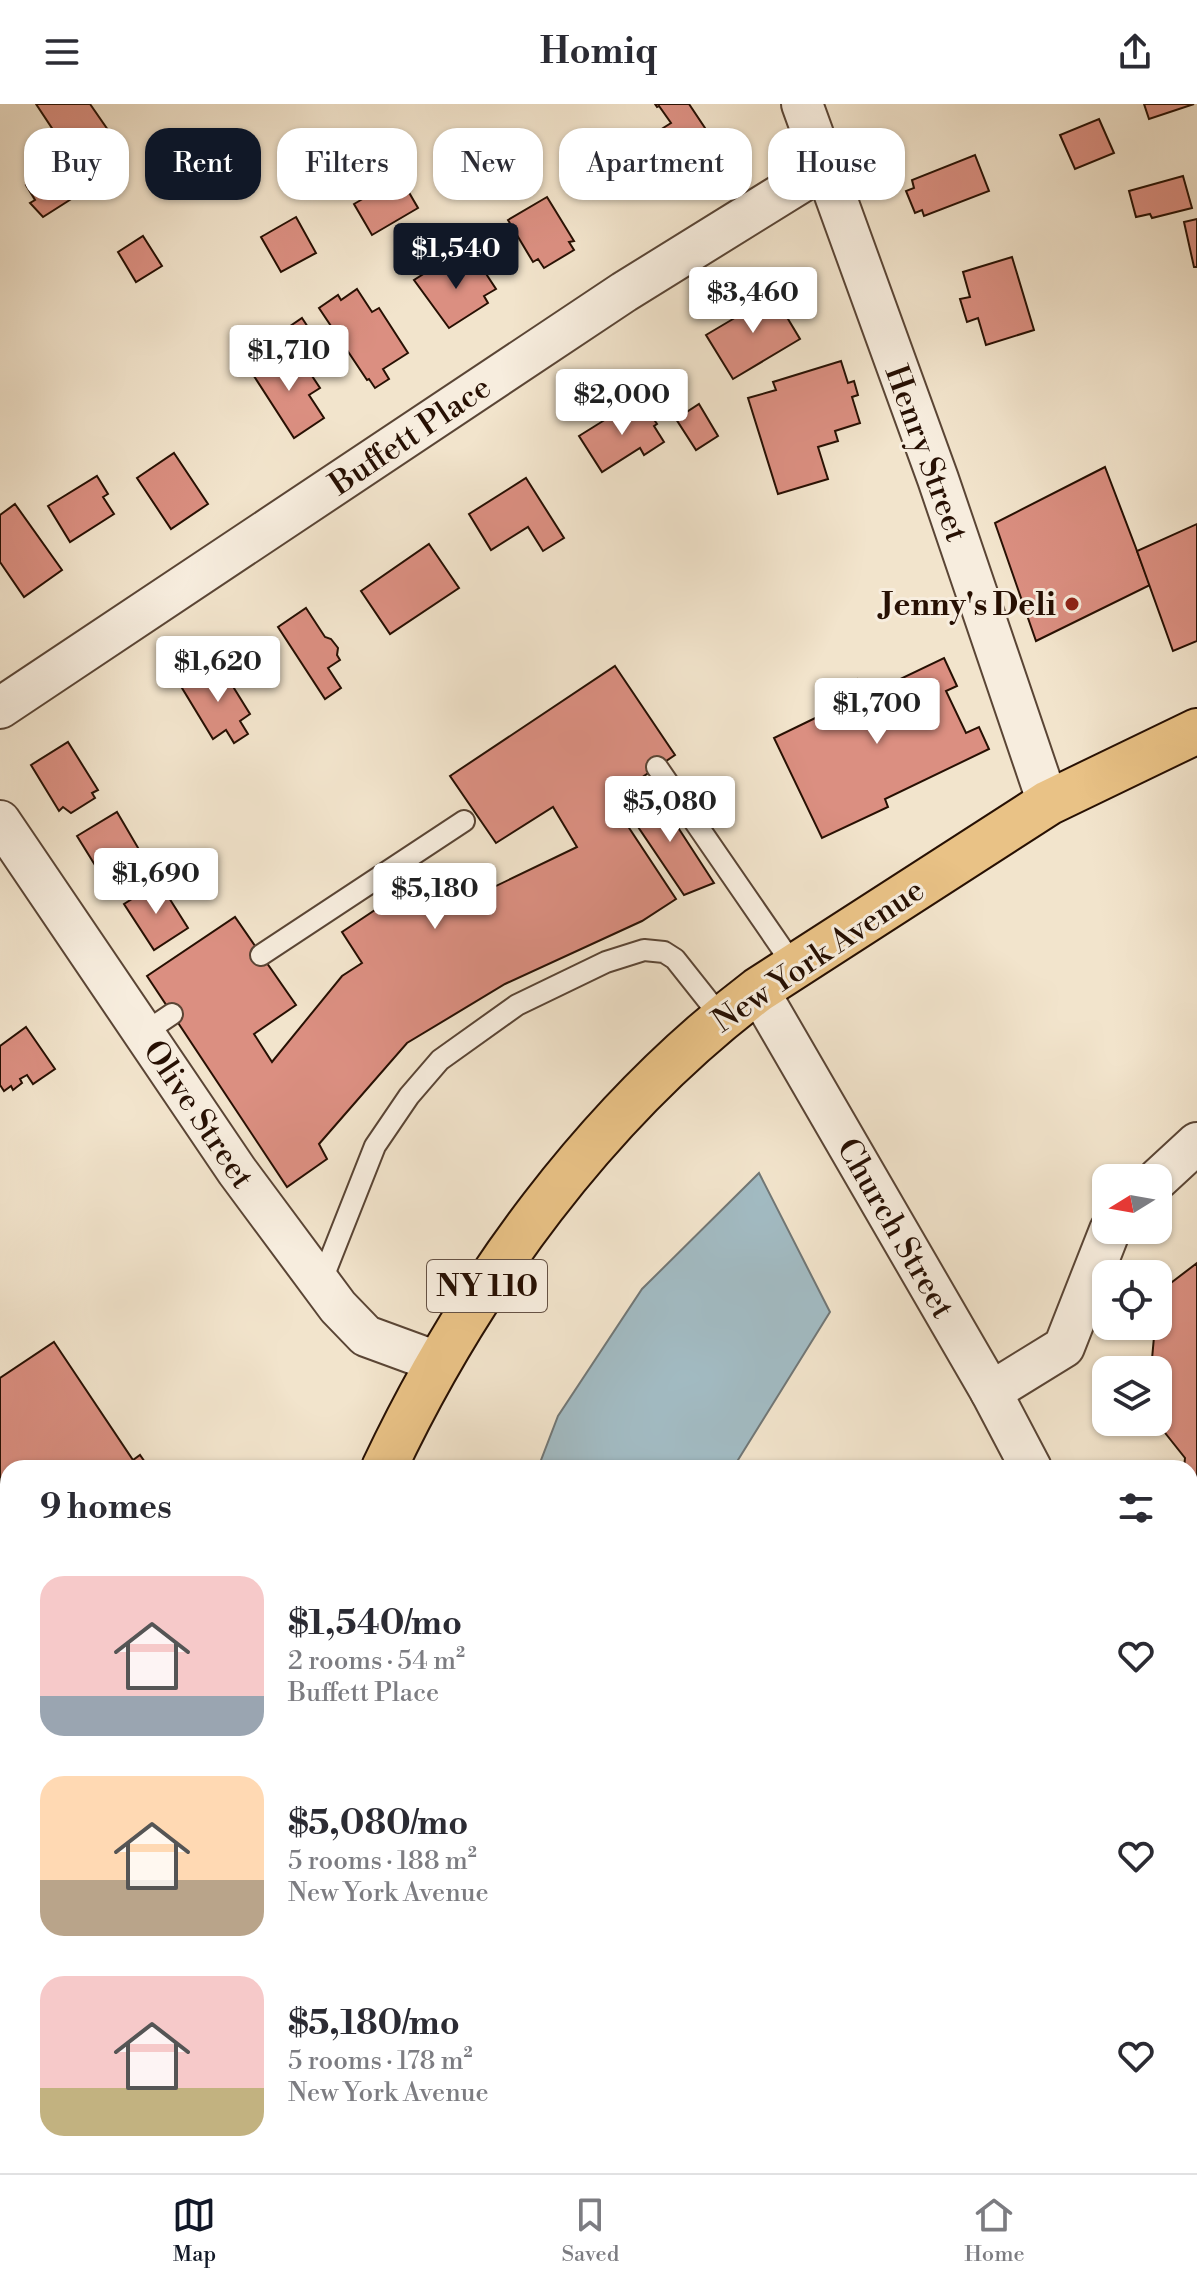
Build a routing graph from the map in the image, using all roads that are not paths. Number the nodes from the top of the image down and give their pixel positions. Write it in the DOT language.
graph roads {
  1 [pos="802,104"];
  2 [pos="810,128"];
  3 [pos="772,200"];
  4 [pos="836,200"];
  5 [pos="0,708"];
  6 [pos="1197,731"];
  7 [pos="657,767"];
  8 [pos="1048,803"];
  9 [pos="0,821"];
  10 [pos="464,821"];
  11 [pos="261,955"];
  12 [pos="794,966"];
  13 [pos="758,990"];
  14 [pos="721,1017"];
  15 [pos="1197,1143"];
  16 [pos="1172,1166"];
  17 [pos="1104,1244"];
  18 [pos="320,1285"];
  19 [pos="437,1362"];
  20 [pos="991,1392"];
  21 [pos="388,1460"];
  22 [pos="1027,1460"];
  1 -- 2 [label="street, Henry Street"];
  3 -- 5 [label="street, Buffett Place"];
  4 -- 8 [label="street, Henry Street"];
  6 -- 8 [label="main road, New York Avenue / NY 110"];
  7 -- 12 [label="lane"];
  8 -- 12 [label="main road, New York Avenue / NY 110"];
  9 -- 18 [label="street, Olive Street"];
  10 -- 11 [label="lane"];
  12 -- 13 [label="main road, New York Avenue / NY 110"];
  13 -- 14 [label="main road, New York Avenue / NY 110"];
  13 -- 20 [label="street, Church Street"];
  14 -- 18 [label="lane"];
  14 -- 19 [label="main road, New York Avenue / NY 110"];
  15 -- 16 [label="street"];
  17 -- 20 [label="street"];
  18 -- 19 [label="street, Olive Street"];
  19 -- 21 [label="main road, New York Avenue / NY 110"];
  20 -- 22 [label="street, Church Street"];
}
